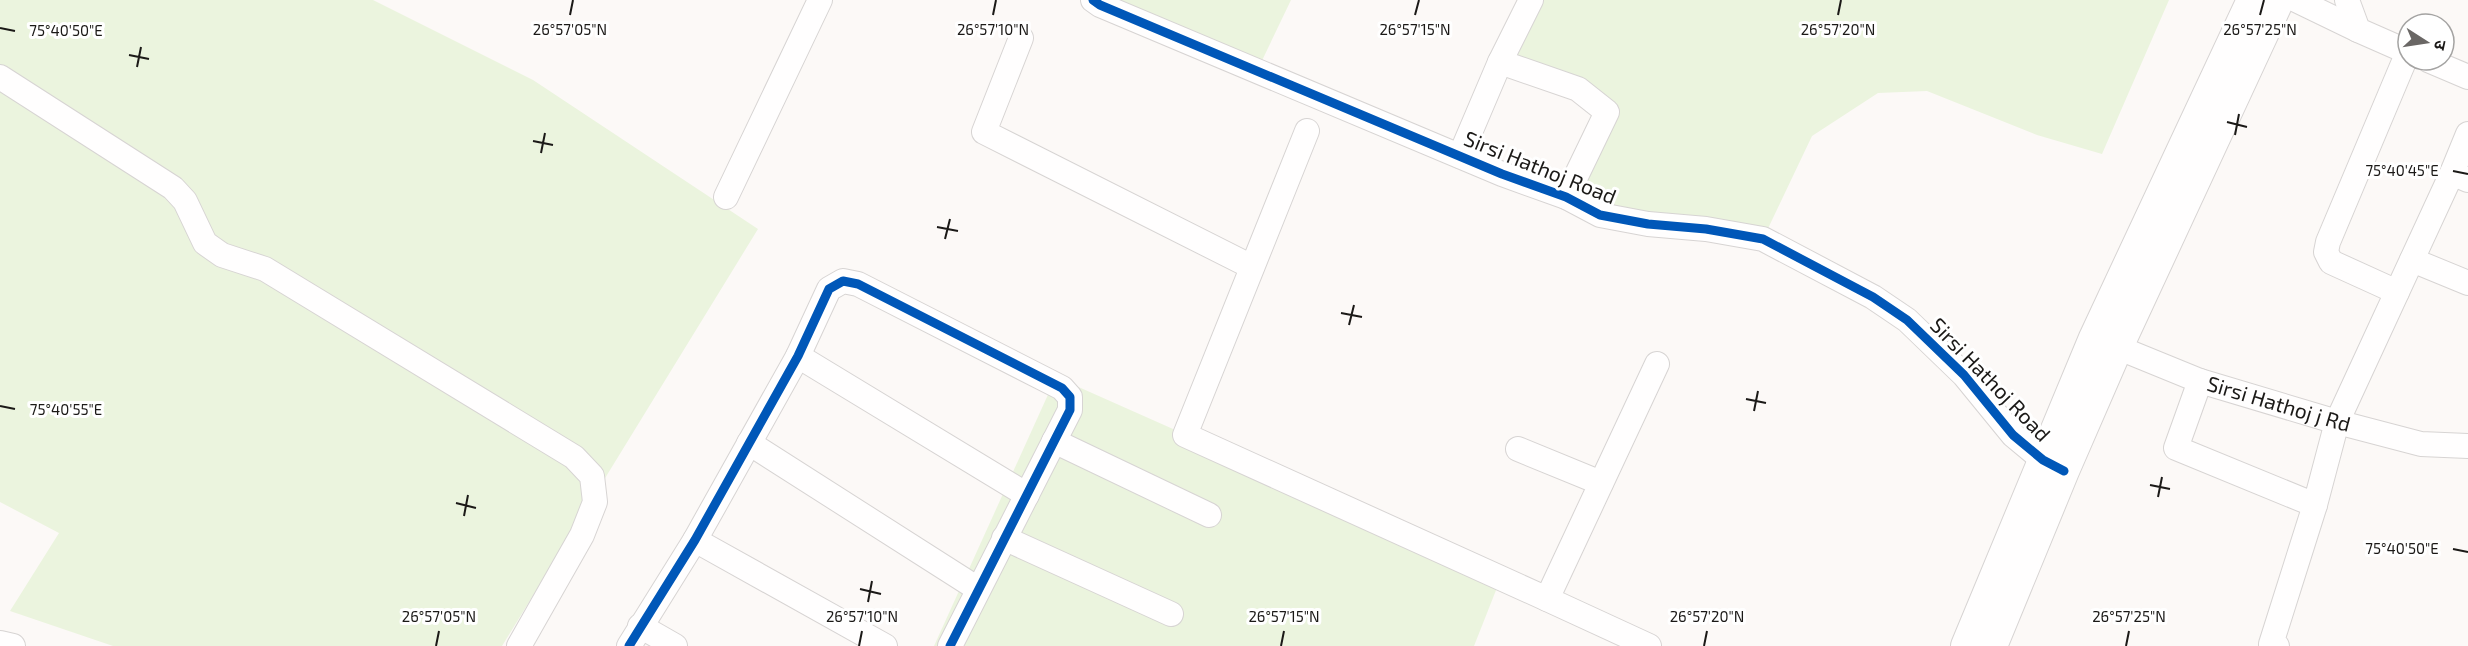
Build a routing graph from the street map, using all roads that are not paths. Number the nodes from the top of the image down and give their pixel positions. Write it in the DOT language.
graph roads {
  1 [pos="820,0"];
  2 [pos="1093,0"];
  3 [pos="1531,0"];
  4 [pos="2252,0"];
  5 [pos="2279,0"];
  6 [pos="2296,0"];
  7 [pos="2347,0"];
  8 [pos="2358,30"];
  9 [pos="1021,38"];
  10 [pos="2396,47"];
  11 [pos="1500,62"];
  12 [pos="2400,72"];
  13 [pos="0,77"];
  14 [pos="1306,131"];
  15 [pos="2468,134"];
  16 [pos="1460,156"];
  17 [pos="2460,176"];
  18 [pos="1566,197"];
  19 [pos="726,198"];
  20 [pos="2412,260"];
  21 [pos="1252,267"];
  22 [pos="2468,284"];
  23 [pos="2397,291"];
  24 [pos="2106,343"];
  25 [pos="798,356"];
  26 [pos="1657,364"];
  27 [pos="2200,381"];
  28 [pos="2337,422"];
  29 [pos="1054,441"];
  30 [pos="749,443"];
  31 [pos="2468,446"];
  32 [pos="1518,449"];
  33 [pos="2053,466"];
  34 [pos="1601,483"];
  35 [pos="1027,495"];
  36 [pos="2315,505"];
  37 [pos="1209,515"];
  38 [pos="1004,538"];
  39 [pos="695,540"];
  40 [pos="978,589"];
  41 [pos="1546,599"];
  42 [pos="1171,614"];
  43 [pos="634,636"];
  44 [pos="0,643"];
  45 [pos="13,646"];
  46 [pos="519,646"];
  47 [pos="675,646"];
  48 [pos="885,646"];
  49 [pos="950,646"];
  50 [pos="1649,646"];
  51 [pos="1966,646"];
  52 [pos="1992,646"];
  53 [pos="2277,646"];
  1 -- 19 [label="street"];
  2 -- 16 [label="street, Sirsi Hathoj Road"];
  3 -- 11 [label="street"];
  4 -- 24 [label="main road"];
  5 -- 24 [label="main road"];
  6 -- 8 [label="street"];
  7 -- 8 [label="street"];
  8 -- 10 [label="street"];
  9 -- 21 [label="street"];
  11 -- 16 [label="street"];
  11 -- 18 [label="street"];
  12 -- 23 [label="street"];
  13 -- 46 [label="street"];
  14 -- 21 [label="street"];
  15 -- 17 [label="street"];
  16 -- 18 [label="street, Sirsi Hathoj Road"];
  17 -- 20 [label="street"];
  18 -- 33 [label="street, Sirsi Hathoj Road"];
  20 -- 22 [label="street"];
  20 -- 23 [label="street"];
  21 -- 41 [label="street"];
  23 -- 28 [label="street"];
  24 -- 27 [label="street, Sirsi Hathoj j Rd"];
  24 -- 33 [label="main road"];
  25 -- 29 [label="street"];
  25 -- 30 [label="street"];
  25 -- 35 [label="street"];
  26 -- 34 [label="street"];
  27 -- 28 [label="street, Sirsi Hathoj j Rd"];
  27 -- 36 [label="street"];
  28 -- 31 [label="street, Sirsi Hathoj j Rd"];
  28 -- 36 [label="street"];
  29 -- 35 [label="street"];
  29 -- 37 [label="street"];
  30 -- 39 [label="street"];
  30 -- 40 [label="street"];
  32 -- 34 [label="street"];
  33 -- 51 [label="main road"];
  33 -- 52 [label="main road"];
  34 -- 41 [label="street"];
  35 -- 38 [label="street"];
  36 -- 53 [label="street"];
  38 -- 40 [label="street"];
  38 -- 42 [label="street"];
  39 -- 43 [label="street"];
  39 -- 48 [label="street"];
  40 -- 49 [label="street"];
  41 -- 50 [label="street"];
  43 -- 47 [label="street"];
  44 -- 45 [label="street"];
}
